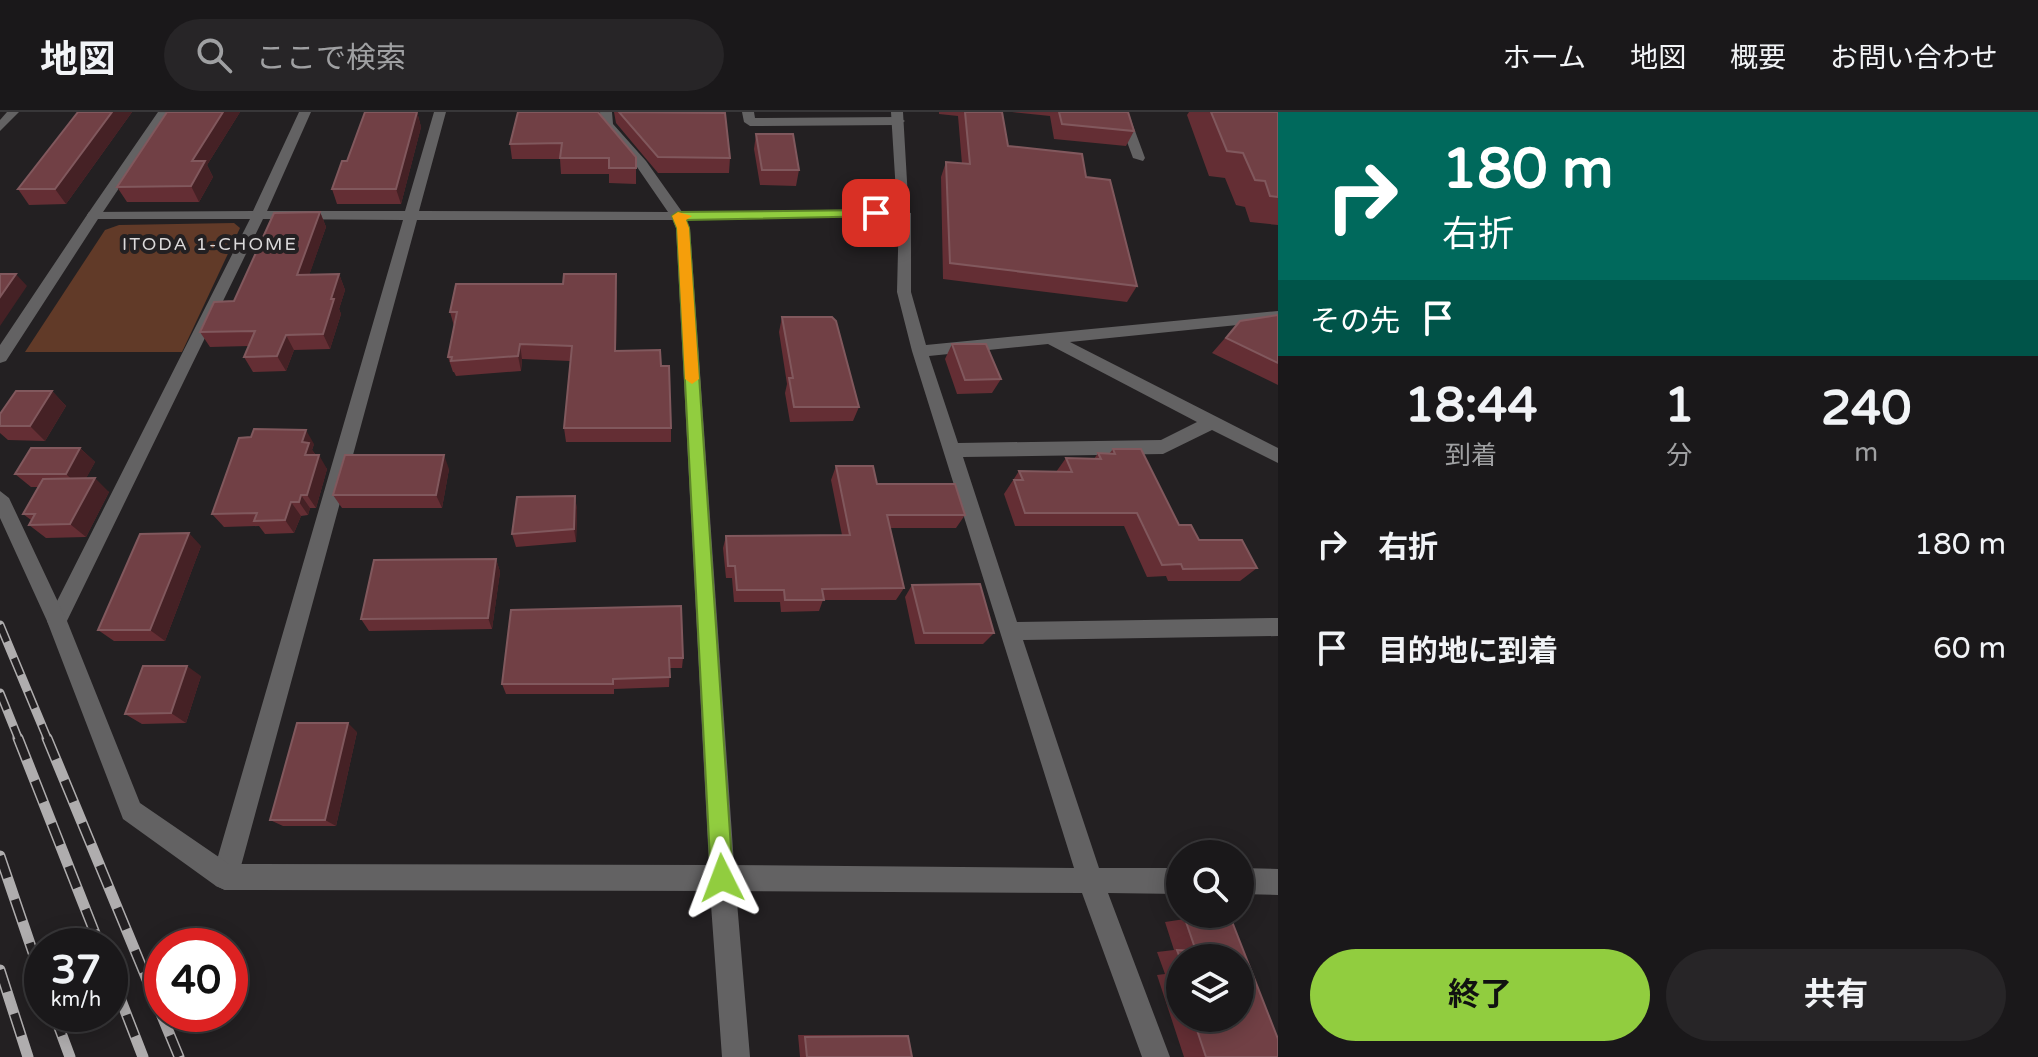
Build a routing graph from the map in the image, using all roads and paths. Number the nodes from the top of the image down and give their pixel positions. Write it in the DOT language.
graph roads {
  1 [pos="13,112"];
  2 [pos="164,112"];
  3 [pos="305,112"];
  4 [pos="440,112"];
  5 [pos="606,112"];
  6 [pos="748,112"];
  7 [pos="1122,112"];
  8 [pos="898,116"];
  9 [pos="0,127"];
  10 [pos="1139,158"];
  11 [pos="904,213"];
  12 [pos="94,215"];
  13 [pos="412,215"];
  14 [pos="258,216"];
  15 [pos="678,216"];
  16 [pos="1278,316"];
  17 [pos="1048,337"];
  18 [pos="920,351"];
  19 [pos="0,357"];
  20 [pos="1212,422"];
  21 [pos="953,450"];
  22 [pos="1278,456"];
  23 [pos="0,498"];
  24 [pos="57,621"];
  25 [pos="1278,627"];
  26 [pos="1011,631"];
  27 [pos="225,877"];
  28 [pos="722,878"];
  29 [pos="1090,880"];
  30 [pos="1166,881"];
  31 [pos="1254,881"];
  32 [pos="1278,882"];
  33 [pos="736,1057"];
  34 [pos="1156,1057"];
  1 -- 9 [label="street"];
  2 -- 12 [label="street"];
  3 -- 14 [label="street"];
  4 -- 13 [label="street"];
  5 -- 15 [label="street"];
  6 -- 8 [label="street"];
  7 -- 10 [label="street"];
  8 -- 11 [label="street"];
  11 -- 15 [label="street"];
  11 -- 18 [label="street"];
  12 -- 14 [label="street"];
  12 -- 19 [label="street"];
  13 -- 14 [label="street"];
  13 -- 15 [label="street"];
  13 -- 27 [label="street"];
  14 -- 24 [label="street"];
  15 -- 28 [label="street"];
  16 -- 17 [label="street"];
  17 -- 18 [label="street"];
  17 -- 20 [label="street"];
  18 -- 21 [label="street"];
  20 -- 21 [label="street"];
  20 -- 22 [label="street"];
  21 -- 26 [label="street"];
  23 -- 24 [label="street"];
  24 -- 27 [label="street"];
  25 -- 26 [label="street"];
  26 -- 29 [label="street"];
  27 -- 28 [label="street"];
  28 -- 29 [label="street"];
  28 -- 33 [label="street"];
  29 -- 30 [label="street"];
  29 -- 34 [label="street"];
  31 -- 32 [label="street"];
}
